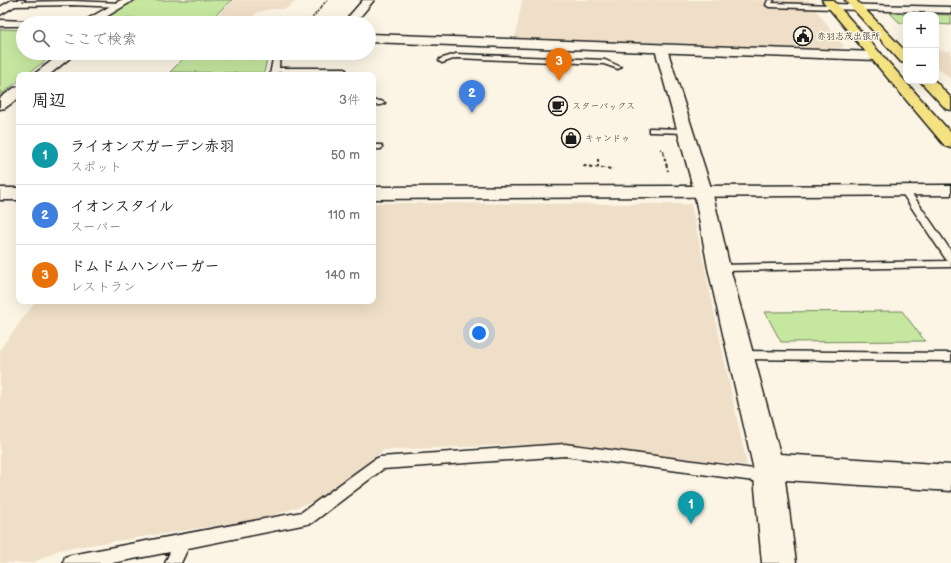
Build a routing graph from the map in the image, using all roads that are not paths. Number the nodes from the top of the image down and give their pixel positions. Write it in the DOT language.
graph roads {
  1 [pos="369,0"];
  2 [pos="771,0"];
  3 [pos="17,2"];
  4 [pos="125,2"];
  5 [pos="830,3"];
  6 [pos="854,4"];
  7 [pos="951,10"];
  8 [pos="0,12"];
  9 [pos="100,16"];
  10 [pos="355,16"];
  11 [pos="0,22"];
  12 [pos="16,23"];
  13 [pos="376,38"];
  14 [pos="661,49"];
  15 [pos="876,56"];
  16 [pos="903,56"];
  17 [pos="60,60"];
  18 [pos="276,60"];
  19 [pos="442,61"];
  20 [pos="618,67"];
  21 [pos="343,70"];
  22 [pos="44,72"];
  23 [pos="274,72"];
  24 [pos="297,72"];
  25 [pos="930,84"];
  26 [pos="16,93"];
  27 [pos="0,105"];
  28 [pos="951,106"];
  29 [pos="652,130"];
  30 [pos="685,131"];
  31 [pos="951,143"];
  32 [pos="905,190"];
  33 [pos="951,190"];
  34 [pos="703,192"];
  35 [pos="376,193"];
  36 [pos="0,194"];
  37 [pos="16,194"];
  38 [pos="951,259"];
  39 [pos="951,264"];
  40 [pos="719,268"];
  41 [pos="740,355"];
  42 [pos="951,357"];
  43 [pos="769,472"];
  44 [pos="951,478"];
  45 [pos="183,541"];
  46 [pos="71,563"];
  47 [pos="173,563"];
  48 [pos="779,563"];
  1 -- 10 [label="street"];
  2 -- 5 [label="lane"];
  3 -- 4 [label="lane"];
  3 -- 8 [label="street"];
  4 -- 9 [label="street"];
  5 -- 6 [label="street"];
  5 -- 15 [label="highway"];
  6 -- 7 [label="street"];
  6 -- 16 [label="highway"];
  11 -- 12 [label="street"];
  13 -- 14 [label="street"];
  14 -- 15 [label="street"];
  14 -- 30 [label="street"];
  15 -- 31 [label="highway"];
  17 -- 22 [label="street"];
  18 -- 23 [label="lane"];
  19 -- 20 [label="lane"];
  21 -- 24 [label="lane"];
  25 -- 28 [label="highway"];
  26 -- 27 [label="street"];
  29 -- 30 [label="lane"];
  30 -- 34 [label="street"];
  32 -- 33 [label="street"];
  32 -- 34 [label="street"];
  32 -- 38 [label="lane"];
  34 -- 35 [label="street"];
  34 -- 40 [label="street"];
  36 -- 37 [label="street"];
  39 -- 40 [label="lane"];
  40 -- 41 [label="street"];
  41 -- 42 [label="lane"];
  41 -- 43 [label="street"];
  43 -- 44 [label="street"];
  43 -- 45 [label="lane"];
  43 -- 48 [label="street"];
  45 -- 46 [label="lane"];
  45 -- 47 [label="lane"];
}
